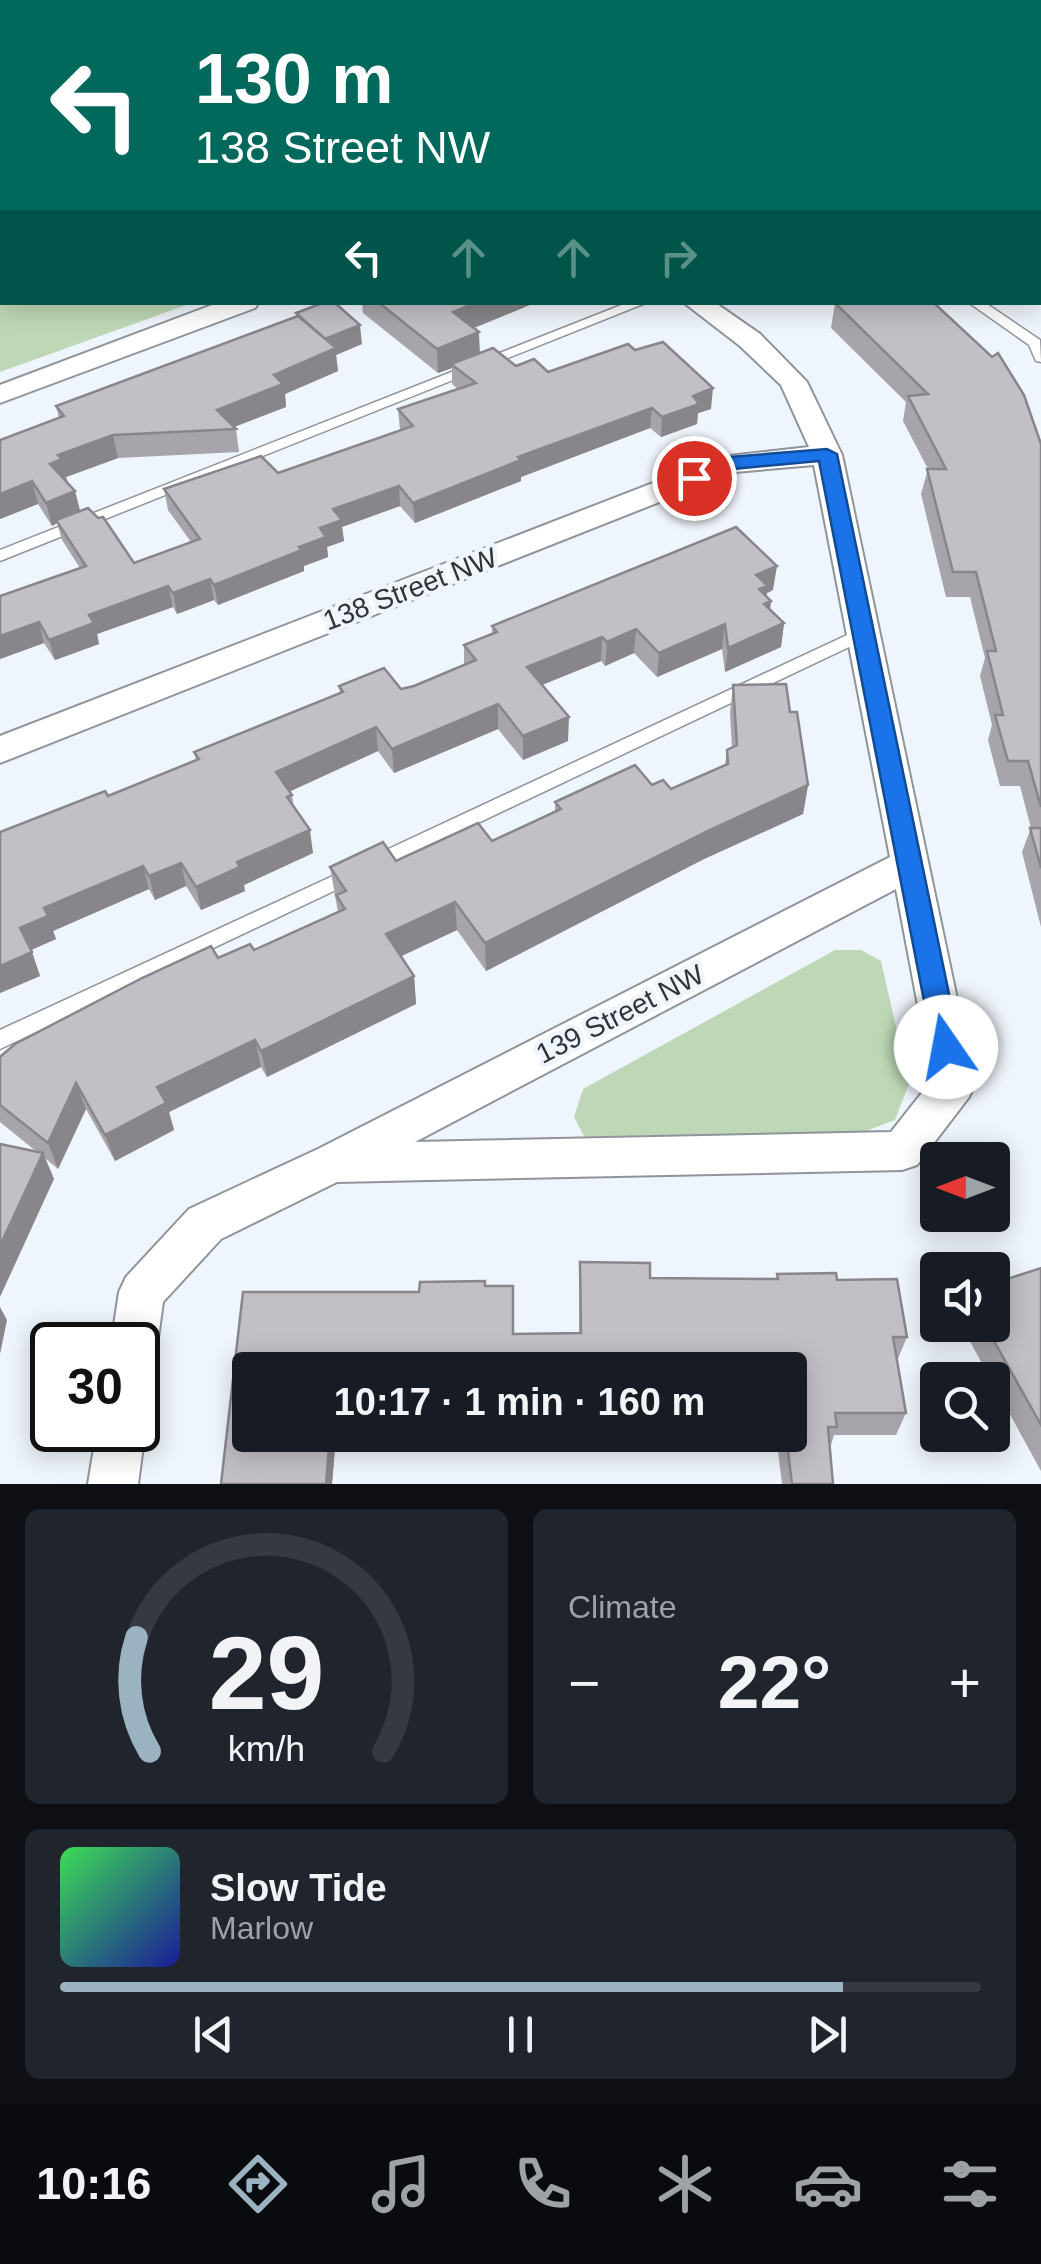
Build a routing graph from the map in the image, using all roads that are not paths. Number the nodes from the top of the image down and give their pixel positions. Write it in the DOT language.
graph roads {
  1 [pos="238,305"];
  2 [pos="634,305"];
  3 [pos="700,305"];
  4 [pos="979,305"];
  5 [pos="1041,358"];
  6 [pos="0,394"];
  7 [pos="827,454"];
  8 [pos="0,556"];
  9 [pos="862,634"];
  10 [pos="0,750"];
  11 [pos="908,865"];
  12 [pos="0,1040"];
  13 [pos="333,1163"];
  14 [pos="137,1322"];
  15 [pos="117,1452"];
  16 [pos="112,1484"];
  1 -- 6 [label="street"];
  2 -- 8 [label="lane"];
  3 -- 7 [label="street"];
  4 -- 5 [label="lane"];
  7 -- 9 [label="street"];
  7 -- 10 [label="street, 138 Street NW"];
  9 -- 11 [label="street"];
  9 -- 12 [label="lane"];
  11 -- 13 [label="street, 139 Street NW"];
  11 -- 13 [label="street, 139 Street NW"];
  13 -- 14 [label="street, 139 Street NW"];
  15 -- 16 [label="street"];
}
